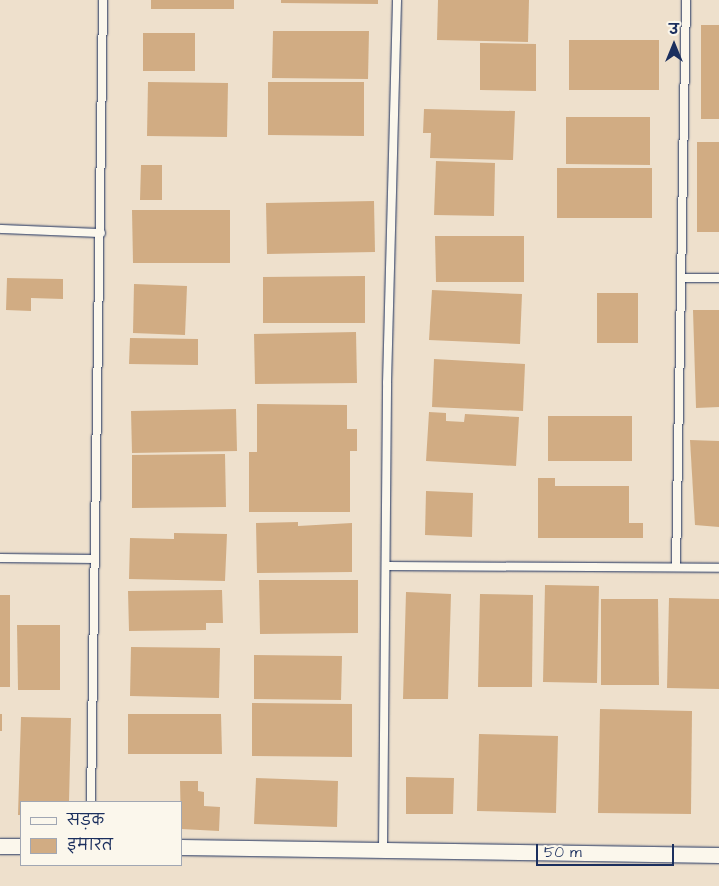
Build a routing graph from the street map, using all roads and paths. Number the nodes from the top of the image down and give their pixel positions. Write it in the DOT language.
graph roads {
  1 [pos="104,0"];
  2 [pos="397,0"];
  3 [pos="686,0"];
  4 [pos="0,229"];
  5 [pos="101,232"];
  6 [pos="683,278"];
  7 [pos="719,278"];
  8 [pos="0,558"];
  9 [pos="95,559"];
  10 [pos="387,566"];
  11 [pos="676,567"];
  12 [pos="719,568"];
  13 [pos="91,801"];
  14 [pos="0,846"];
  15 [pos="20,846"];
  16 [pos="182,847"];
  17 [pos="383,850"];
  18 [pos="719,855"];
  1 -- 5 [label="lane"];
  2 -- 10 [label="lane"];
  3 -- 6 [label="lane"];
  4 -- 5 [label="lane"];
  5 -- 9 [label="lane"];
  6 -- 7 [label="lane"];
  6 -- 11 [label="lane"];
  8 -- 9 [label="lane"];
  9 -- 13 [label="lane"];
  10 -- 11 [label="lane"];
  10 -- 17 [label="lane"];
  11 -- 12 [label="lane"];
  14 -- 15 [label="street"];
  16 -- 17 [label="street"];
  17 -- 18 [label="street"];
}
